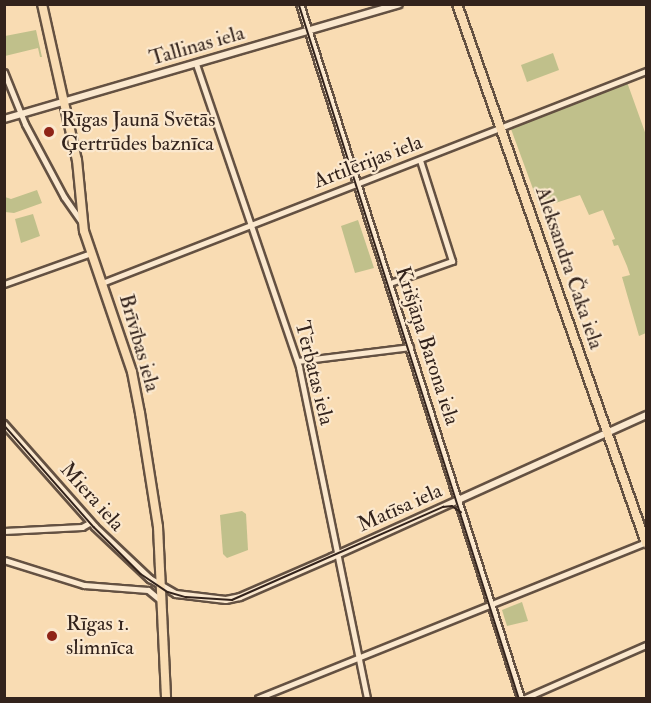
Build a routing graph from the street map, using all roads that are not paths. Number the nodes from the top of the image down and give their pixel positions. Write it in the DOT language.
graph roads {
  1 [pos="42,4"];
  2 [pos="300,4"];
  3 [pos="399,4"];
  4 [pos="457,4"];
  5 [pos="309,31"];
  6 [pos="196,64"];
  7 [pos="646,71"];
  8 [pos="4,72"];
  9 [pos="64,102"];
  10 [pos="21,114"];
  11 [pos="4,119"];
  12 [pos="500,126"];
  13 [pos="420,160"];
  14 [pos="358,183"];
  15 [pos="82,223"];
  16 [pos="252,225"];
  17 [pos="91,253"];
  18 [pos="102,283"];
  19 [pos="390,283"];
  20 [pos="4,284"];
  21 [pos="410,347"];
  22 [pos="298,361"];
  23 [pos="646,415"];
  24 [pos="4,424"];
  25 [pos="608,432"];
  26 [pos="458,500"];
  27 [pos="91,522"];
  28 [pos="4,531"];
  29 [pos="646,542"];
  30 [pos="337,554"];
  31 [pos="4,561"];
  32 [pos="162,587"];
  33 [pos="161,601"];
  34 [pos="491,604"];
  35 [pos="646,645"];
  36 [pos="358,658"];
  37 [pos="166,699"];
  38 [pos="258,699"];
  39 [pos="367,699"];
  40 [pos="523,699"];
  1 -- 9 [label="main road, Brīvības iela"];
  2 -- 5 [label="street, Krišjāņa Barona iela"];
  3 -- 5 [label="street, Tallinas iela"];
  4 -- 12 [label="main road, Aleksandra Čaka iela"];
  5 -- 6 [label="street, Tallinas iela"];
  5 -- 14 [label="street, Krišjāņa Barona iela"];
  6 -- 9 [label="street, Tallinas iela"];
  6 -- 16 [label="street, Tērbatas iela"];
  7 -- 12 [label="street, Artilērijas iela"];
  8 -- 10 [label="street"];
  9 -- 10 [label="street, Tallinas iela"];
  9 -- 15 [label="main road, Brīvības iela"];
  10 -- 11 [label="street, Tallinas iela"];
  10 -- 15 [label="street"];
  12 -- 13 [label="street, Artilērijas iela"];
  12 -- 25 [label="main road, Aleksandra Čaka iela"];
  13 -- 14 [label="street, Artilērijas iela"];
  13 -- 19 [label="street"];
  14 -- 16 [label="street, Artilērijas iela"];
  14 -- 19 [label="street, Krišjāņa Barona iela"];
  15 -- 17 [label="main road, Brīvības iela"];
  16 -- 18 [label="street, Artilērijas iela"];
  16 -- 22 [label="street, Tērbatas iela"];
  17 -- 18 [label="main road, Brīvības iela"];
  17 -- 20 [label="street"];
  18 -- 32 [label="main road, Brīvības iela"];
  19 -- 21 [label="street, Krišjāņa Barona iela"];
  21 -- 22 [label="street"];
  21 -- 26 [label="street, Krišjāņa Barona iela"];
  22 -- 30 [label="street, Tērbatas iela"];
  23 -- 25 [label="street, Matīsa iela"];
  24 -- 27 [label="street, Miera iela"];
  25 -- 26 [label="street, Matīsa iela"];
  25 -- 29 [label="main road, Aleksandra Čaka iela"];
  26 -- 30 [label="street, Matīsa iela"];
  26 -- 34 [label="street, Krišjāņa Barona iela"];
  27 -- 28 [label="street"];
  27 -- 32 [label="street, Miera iela"];
  29 -- 34 [label="street"];
  30 -- 32 [label="street, Matīsa iela"];
  30 -- 36 [label="street, Tērbatas iela"];
  31 -- 33 [label="street"];
  32 -- 33 [label="main road, Brīvības iela"];
  33 -- 37 [label="main road, Brīvības iela"];
  34 -- 36 [label="street"];
  34 -- 40 [label="street, Krišjāņa Barona iela"];
  35 -- 40 [label="street"];
  36 -- 38 [label="street"];
  36 -- 39 [label="street, Tērbatas iela"];
}
